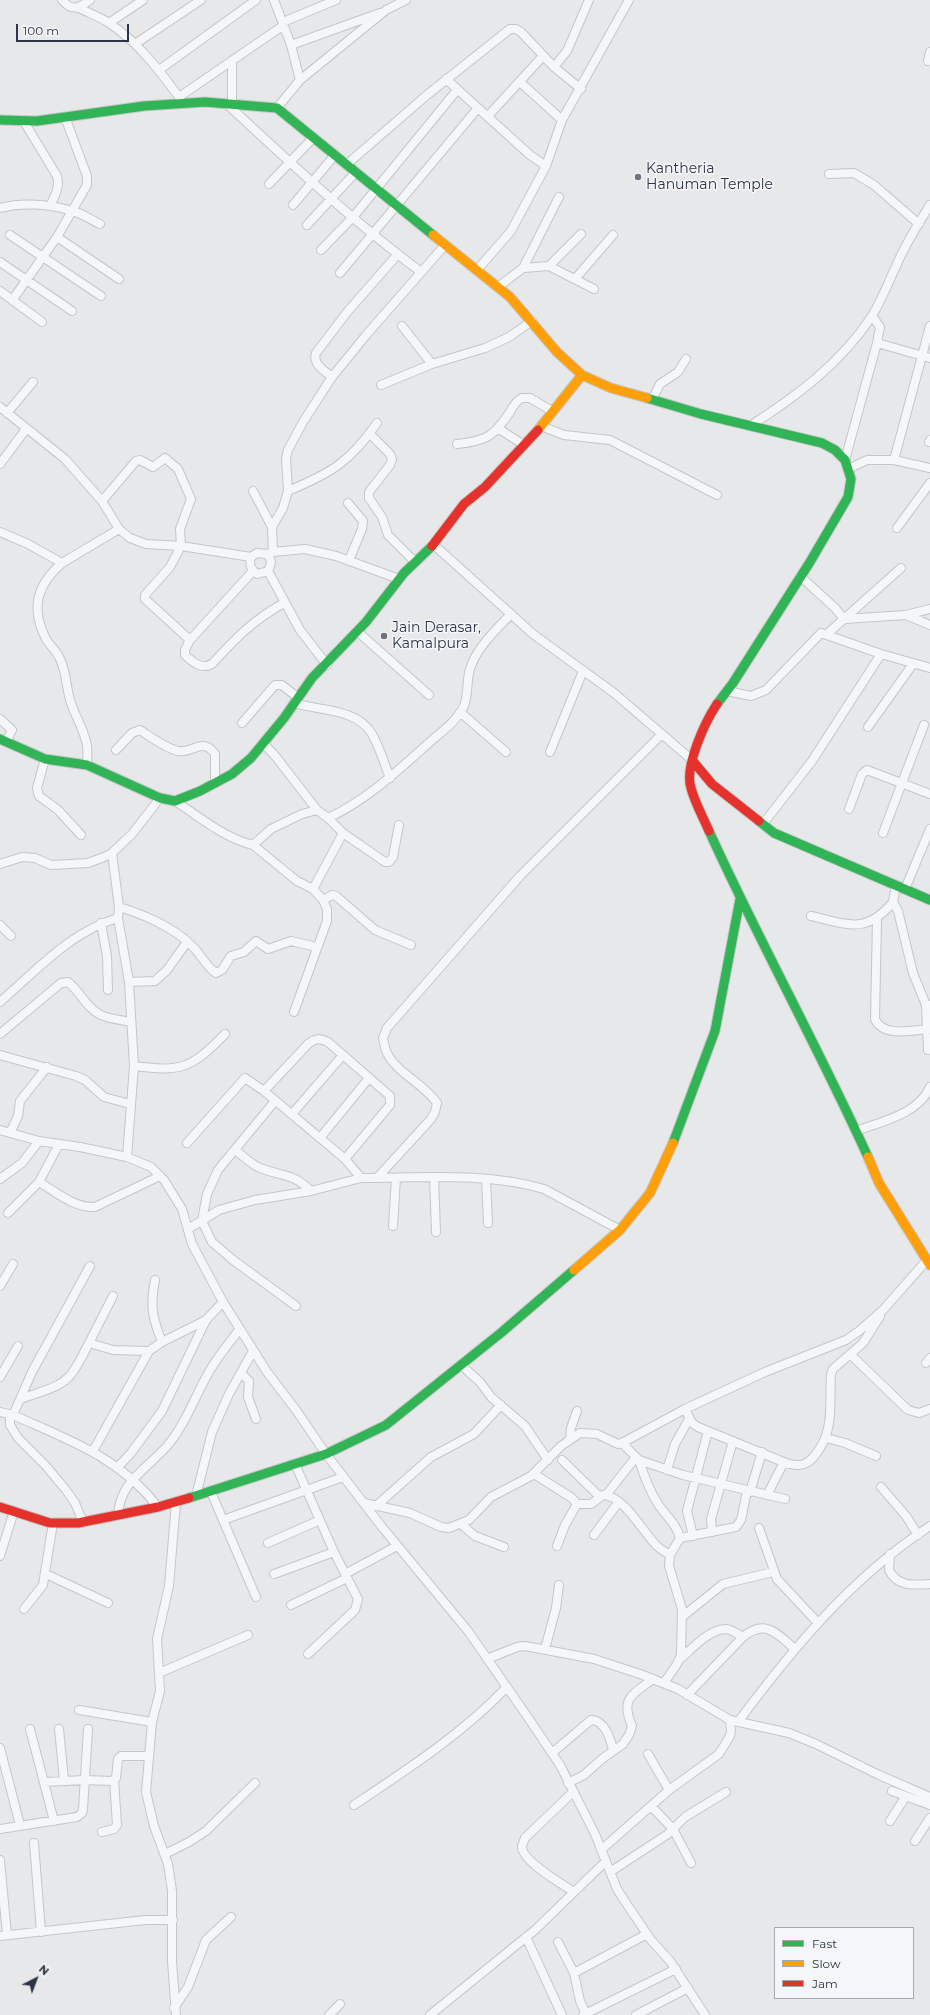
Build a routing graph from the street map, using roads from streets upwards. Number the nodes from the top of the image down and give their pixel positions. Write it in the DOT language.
graph roads {
  1 [pos="62,0"];
  2 [pos="90,0"];
  3 [pos="143,0"];
  4 [pos="201,0"];
  5 [pos="256,0"];
  6 [pos="274,0"];
  7 [pos="336,0"];
  8 [pos="406,0"];
  9 [pos="589,0"];
  10 [pos="629,0"];
  11 [pos="79,8"];
  12 [pos="386,10"];
  13 [pos="109,23"];
  14 [pos="284,23"];
  15 [pos="135,44"];
  16 [pos="291,45"];
  17 [pos="930,52"];
  18 [pos="543,56"];
  19 [pos="232,61"];
  20 [pos="928,61"];
  21 [pos="554,67"];
  22 [pos="159,70"];
  23 [pos="446,79"];
  24 [pos="300,80"];
  25 [pos="520,82"];
  26 [pos="581,89"];
  27 [pos="457,90"];
  28 [pos="180,101"];
  29 [pos="230,104"];
  30 [pos="277,108"];
  31 [pos="478,108"];
  32 [pos="488,116"];
  33 [pos="65,117"];
  34 [pos="0,120"];
  35 [pos="23,120"];
  36 [pos="562,120"];
  37 [pos="313,138"];
  38 [pos="334,156"];
  39 [pos="289,162"];
  40 [pos="346,165"];
  41 [pos="546,166"];
  42 [pos="355,173"];
  43 [pos="829,174"];
  44 [pos="312,181"];
  45 [pos="269,184"];
  46 [pos="376,190"];
  47 [pos="559,197"];
  48 [pos="332,198"];
  49 [pos="292,205"];
  50 [pos="930,205"];
  51 [pos="50,206"];
  52 [pos="396,207"];
  53 [pos="0,208"];
  54 [pos="73,211"];
  55 [pos="354,216"];
  56 [pos="100,224"];
  57 [pos="307,224"];
  58 [pos="918,224"];
  59 [pos="374,234"];
  60 [pos="581,234"];
  61 [pos="10,235"];
  62 [pos="613,235"];
  63 [pos="58,237"];
  64 [pos="444,245"];
  65 [pos="320,250"];
  66 [pos="398,254"];
  67 [pos="43,257"];
  68 [pos="0,262"];
  69 [pos="549,266"];
  70 [pos="523,268"];
  71 [pos="477,270"];
  72 [pos="421,272"];
  73 [pos="340,273"];
  74 [pos="119,279"];
  75 [pos="575,279"];
  76 [pos="27,280"];
  77 [pos="498,287"];
  78 [pos="594,289"];
  79 [pos="0,291"];
  80 [pos="101,296"];
  81 [pos="13,299"];
  82 [pos="72,311"];
  83 [pos="872,316"];
  84 [pos="532,321"];
  85 [pos="42,322"];
  86 [pos="402,326"];
  87 [pos="930,326"];
  88 [pos="877,343"];
  89 [pos="921,355"];
  90 [pos="686,358"];
  91 [pos="930,358"];
  92 [pos="432,364"];
  93 [pos="582,375"];
  94 [pos="332,377"];
  95 [pos="33,382"];
  96 [pos="381,386"];
  97 [pos="652,400"];
  98 [pos="3,410"];
  99 [pos="552,412"];
  100 [pos="377,423"];
  101 [pos="541,426"];
  102 [pos="750,426"];
  103 [pos="26,429"];
  104 [pos="499,429"];
  105 [pos="370,434"];
  106 [pos="457,444"];
  107 [pos="524,445"];
  108 [pos="894,460"];
  109 [pos="0,464"];
  110 [pos="847,464"];
  111 [pos="930,468"];
  112 [pos="930,483"];
  113 [pos="253,491"];
  114 [pos="288,491"];
  115 [pos="717,495"];
  116 [pos="102,501"];
  117 [pos="348,503"];
  118 [pos="272,527"];
  119 [pos="897,528"];
  120 [pos="119,529"];
  121 [pos="0,532"];
  122 [pos="434,544"];
  123 [pos="181,546"];
  124 [pos="270,553"];
  125 [pos="251,557"];
  126 [pos="348,560"];
  127 [pos="415,562"];
  128 [pos="62,563"];
  129 [pos="902,568"];
  130 [pos="253,571"];
  131 [pos="268,571"];
  132 [pos="800,576"];
  133 [pos="399,579"];
  134 [pos="284,602"];
  135 [pos="930,609"];
  136 [pos="511,614"];
  137 [pos="906,615"];
  138 [pos="844,619"];
  139 [pos="930,625"];
  140 [pos="358,632"];
  141 [pos="827,634"];
  142 [pos="190,640"];
  143 [pos="881,654"];
  144 [pos="913,664"];
  145 [pos="327,665"];
  146 [pos="930,668"];
  147 [pos="583,671"];
  148 [pos="726,691"];
  149 [pos="429,695"];
  150 [pos="295,700"];
  151 [pos="460,712"];
  152 [pos="0,719"];
  153 [pos="242,723"];
  154 [pos="924,726"];
  155 [pos="868,727"];
  156 [pos="662,734"];
  157 [pos="3,740"];
  158 [pos="263,744"];
  159 [pos="116,750"];
  160 [pos="506,752"];
  161 [pos="550,752"];
  162 [pos="45,759"];
  163 [pos="692,760"];
  164 [pos="87,765"];
  165 [pos="390,778"];
  166 [pos="215,781"];
  167 [pos="902,784"];
  168 [pos="930,794"];
  169 [pos="160,798"];
  170 [pos="175,800"];
  171 [pos="849,809"];
  172 [pos="317,810"];
  173 [pos="328,818"];
  174 [pos="763,824"];
  175 [pos="399,825"];
  176 [pos="930,829"];
  177 [pos="343,833"];
  178 [pos="883,833"];
  179 [pos="81,835"];
  180 [pos="253,844"];
  181 [pos="112,853"];
  182 [pos="0,864"];
  183 [pos="896,885"];
  184 [pos="313,889"];
  185 [pos="905,889"];
  186 [pos="740,899"];
  187 [pos="323,900"];
  188 [pos="930,900"];
  189 [pos="893,902"];
  190 [pos="119,907"];
  191 [pos="810,916"];
  192 [pos="118,918"];
  193 [pos="877,919"];
  194 [pos="100,923"];
  195 [pos="0,925"];
  196 [pos="11,936"];
  197 [pos="188,942"];
  198 [pos="411,945"];
  199 [pos="317,947"];
  200 [pos="129,982"];
  201 [pos="108,990"];
  202 [pos="0,1002"];
  203 [pos="928,1005"];
  204 [pos="294,1012"];
  205 [pos="131,1022"];
  206 [pos="929,1029"];
  207 [pos="0,1034"];
  208 [pos="225,1034"];
  209 [pos="928,1050"];
  210 [pos="342,1054"];
  211 [pos="0,1055"];
  212 [pos="134,1066"];
  213 [pos="47,1067"];
  214 [pos="370,1078"];
  215 [pos="930,1087"];
  216 [pos="264,1091"];
  217 [pos="275,1101"];
  218 [pos="130,1104"];
  219 [pos="292,1114"];
  220 [pos="0,1130"];
  221 [pos="856,1131"];
  222 [pos="10,1132"];
  223 [pos="320,1138"];
  224 [pos="39,1141"];
  225 [pos="187,1143"];
  226 [pos="59,1144"];
  227 [pos="235,1150"];
  228 [pos="127,1157"];
  229 [pos="345,1159"];
  230 [pos="160,1176"];
  231 [pos="434,1177"];
  232 [pos="361,1178"];
  233 [pos="377,1178"];
  234 [pos="396,1178"];
  235 [pos="0,1179"];
  236 [pos="486,1179"];
  237 [pos="39,1182"];
  238 [pos="311,1191"];
  239 [pos="8,1213"];
  240 [pos="202,1221"];
  241 [pos="488,1223"];
  242 [pos="393,1226"];
  243 [pos="188,1229"];
  244 [pos="620,1230"];
  245 [pos="436,1232"];
  246 [pos="929,1262"];
  247 [pos="13,1264"];
  248 [pos="90,1266"];
  249 [pos="155,1280"];
  250 [pos="0,1286"];
  251 [pos="113,1296"];
  252 [pos="223,1302"];
  253 [pos="296,1306"];
  254 [pos="883,1310"];
  255 [pos="206,1320"];
  256 [pos="239,1330"];
  257 [pos="162,1342"];
  258 [pos="89,1343"];
  259 [pos="18,1346"];
  260 [pos="253,1351"];
  261 [pos="149,1352"];
  262 [pos="851,1355"];
  263 [pos="461,1365"];
  264 [pos="241,1373"];
  265 [pos="0,1377"];
  266 [pos="21,1399"];
  267 [pos="502,1405"];
  268 [pos="685,1409"];
  269 [pos="930,1409"];
  270 [pos="577,1411"];
  271 [pos="0,1412"];
  272 [pos="12,1415"];
  273 [pos="256,1419"];
  274 [pos="689,1419"];
  275 [pos="708,1431"];
  276 [pos="570,1438"];
  277 [pos="826,1438"];
  278 [pos="733,1441"];
  279 [pos="622,1443"];
  280 [pos="93,1451"];
  281 [pos="762,1452"];
  282 [pos="326,1454"];
  283 [pos="876,1456"];
  284 [pos="638,1458"];
  285 [pos="548,1460"];
  286 [pos="562,1460"];
  287 [pos="784,1462"];
  288 [pos="295,1464"];
  289 [pos="117,1468"];
  290 [pos="667,1470"];
  291 [pos="534,1474"];
  292 [pos="343,1477"];
  293 [pos="132,1478"];
  294 [pos="695,1479"];
  295 [pos="720,1485"];
  296 [pos="881,1487"];
  297 [pos="306,1490"];
  298 [pos="211,1492"];
  299 [pos="749,1492"];
  300 [pos="767,1495"];
  301 [pos="196,1496"];
  302 [pos="603,1496"];
  303 [pos="785,1499"];
  304 [pos="176,1502"];
  305 [pos="364,1503"];
  306 [pos="618,1503"];
  307 [pos="577,1504"];
  308 [pos="376,1506"];
  309 [pos="0,1507"];
  310 [pos="158,1507"];
  311 [pos="14,1511"];
  312 [pos="118,1515"];
  313 [pos="223,1520"];
  314 [pos="320,1520"];
  315 [pos="83,1522"];
  316 [pos="53,1523"];
  317 [pos="461,1524"];
  318 [pos="930,1526"];
  319 [pos="759,1528"];
  320 [pos="712,1532"];
  321 [pos="918,1534"];
  322 [pos="594,1535"];
  323 [pos="693,1536"];
  324 [pos="680,1538"];
  325 [pos="268,1543"];
  326 [pos="397,1546"];
  327 [pos="557,1546"];
  328 [pos="504,1547"];
  329 [pos="334,1552"];
  330 [pos="890,1554"];
  331 [pos="670,1555"];
  332 [pos="0,1556"];
  333 [pos="773,1572"];
  334 [pos="46,1574"];
  335 [pos="274,1574"];
  336 [pos="346,1576"];
  337 [pos="930,1584"];
  338 [pos="559,1585"];
  339 [pos="256,1597"];
  340 [pos="108,1603"];
  341 [pos="291,1605"];
  342 [pos="24,1609"];
  343 [pos="682,1617"];
  344 [pos="818,1623"];
  345 [pos="248,1635"];
  346 [pos="743,1638"];
  347 [pos="545,1649"];
  348 [pos="796,1650"];
  349 [pos="308,1654"];
  350 [pos="487,1659"];
  351 [pos="680,1659"];
  352 [pos="159,1673"];
  353 [pos="653,1679"];
  354 [pos="664,1683"];
  355 [pos="507,1687"];
  356 [pos="688,1695"];
  357 [pos="79,1710"];
  358 [pos="730,1720"];
  359 [pos="152,1722"];
  360 [pos="738,1722"];
  361 [pos="30,1728"];
  362 [pos="59,1729"];
  363 [pos="88,1729"];
  364 [pos="0,1748"];
  365 [pos="613,1751"];
  366 [pos="552,1753"];
  367 [pos="648,1754"];
  368 [pos="149,1756"];
  369 [pos="64,1780"];
  370 [pos="85,1780"];
  371 [pos="114,1780"];
  372 [pos="44,1782"];
  373 [pos="255,1782"];
  374 [pos="568,1783"];
  375 [pos="669,1790"];
  376 [pos="892,1791"];
  377 [pos="573,1792"];
  378 [pos="726,1792"];
  379 [pos="906,1796"];
  380 [pos="930,1797"];
  381 [pos="354,1805"];
  382 [pos="930,1805"];
  383 [pos="651,1806"];
  384 [pos="930,1818"];
  385 [pos="54,1821"];
  386 [pos="890,1821"];
  387 [pos="20,1825"];
  388 [pos="0,1829"];
  389 [pos="673,1829"];
  390 [pos="102,1832"];
  391 [pos="915,1841"];
  392 [pos="34,1843"];
  393 [pos="601,1850"];
  394 [pos="165,1854"];
  395 [pos="0,1860"];
  396 [pos="606,1861"];
  397 [pos="691,1863"];
  398 [pos="610,1872"];
  399 [pos="574,1892"];
  400 [pos="231,1917"];
  401 [pos="173,1920"];
  402 [pos="40,1932"];
  403 [pos="647,1934"];
  404 [pos="4,1936"];
  405 [pos="526,1938"];
  406 [pos="558,1942"];
  407 [pos="676,1969"];
  408 [pos="574,1973"];
  409 [pos="688,1988"];
  410 [pos="340,2004"];
  411 [pos="175,2011"];
  412 [pos="331,2014"];
  413 [pos="584,2014"];
  414 [pos="430,2015"];
  415 [pos="562,2015"];
  416 [pos="636,2015"];
  417 [pos="705,2015"];
  1 -- 11 [label="street"];
  2 -- 11 [label="street"];
  3 -- 13 [label="street"];
  4 -- 15 [label="street"];
  5 -- 22 [label="street"];
  6 -- 14 [label="street"];
  7 -- 14 [label="street"];
  8 -- 12 [label="street"];
  9 -- 21 [label="street"];
  10 -- 26 [label="street"];
  11 -- 13 [label="street"];
  12 -- 16 [label="street"];
  12 -- 24 [label="street"];
  13 -- 15 [label="street"];
  14 -- 16 [label="street"];
  14 -- 19 [label="street"];
  15 -- 22 [label="street"];
  16 -- 24 [label="street"];
  17 -- 20 [label="street"];
  18 -- 21 [label="street"];
  18 -- 23 [label="street"];
  18 -- 25 [label="street"];
  19 -- 28 [label="street"];
  19 -- 29 [label="street"];
  21 -- 26 [label="street"];
  22 -- 28 [label="street"];
  23 -- 27 [label="street"];
  23 -- 40 [label="street"];
  24 -- 30 [label="street"];
  25 -- 32 [label="street"];
  25 -- 36 [label="street"];
  26 -- 36 [label="street"];
  27 -- 31 [label="street"];
  27 -- 46 [label="street"];
  28 -- 29 [label="street"];
  28 -- 33 [label="street"];
  29 -- 30 [label="street"];
  29 -- 39 [label="street"];
  30 -- 37 [label="street"];
  31 -- 32 [label="street"];
  31 -- 52 [label="street"];
  32 -- 41 [label="street"];
  33 -- 35 [label="street"];
  33 -- 54 [label="street"];
  34 -- 35 [label="street"];
  35 -- 51 [label="street"];
  36 -- 41 [label="street"];
  37 -- 38 [label="street"];
  37 -- 39 [label="street"];
  38 -- 40 [label="street"];
  38 -- 44 [label="street"];
  39 -- 44 [label="street"];
  39 -- 45 [label="street"];
  40 -- 42 [label="street"];
  41 -- 71 [label="street"];
  42 -- 46 [label="street"];
  42 -- 48 [label="street"];
  43 -- 58 [label="street"];
  44 -- 48 [label="street"];
  44 -- 49 [label="street"];
  46 -- 52 [label="street"];
  46 -- 55 [label="street"];
  47 -- 70 [label="street"];
  48 -- 55 [label="street"];
  48 -- 57 [label="street"];
  50 -- 58 [label="street"];
  51 -- 53 [label="street"];
  51 -- 54 [label="street"];
  52 -- 59 [label="street"];
  52 -- 64 [label="street"];
  54 -- 56 [label="street"];
  54 -- 63 [label="street"];
  55 -- 59 [label="street"];
  55 -- 65 [label="street"];
  58 -- 83 [label="street"];
  59 -- 66 [label="street"];
  59 -- 73 [label="street"];
  60 -- 69 [label="street"];
  61 -- 67 [label="street"];
  62 -- 75 [label="street"];
  63 -- 67 [label="street"];
  63 -- 74 [label="street"];
  64 -- 71 [label="street"];
  64 -- 72 [label="street"];
  66 -- 72 [label="street"];
  66 -- 94 [label="street"];
  67 -- 76 [label="street"];
  67 -- 80 [label="street"];
  68 -- 76 [label="street"];
  69 -- 70 [label="street"];
  69 -- 75 [label="street"];
  70 -- 77 [label="street"];
  71 -- 77 [label="street"];
  72 -- 94 [label="street"];
  75 -- 78 [label="street"];
  76 -- 81 [label="street"];
  76 -- 82 [label="street"];
  77 -- 84 [label="street"];
  79 -- 81 [label="street"];
  81 -- 85 [label="street"];
  83 -- 88 [label="street"];
  83 -- 102 [label="street"];
  84 -- 92 [label="street"];
  84 -- 93 [label="street"];
  86 -- 92 [label="street"];
  87 -- 89 [label="street"];
  88 -- 89 [label="street"];
  88 -- 110 [label="street"];
  89 -- 91 [label="street"];
  89 -- 108 [label="street"];
  90 -- 97 [label="street"];
  92 -- 96 [label="street"];
  93 -- 97 [label="street"];
  93 -- 99 [label="street"];
  94 -- 114 [label="street"];
  95 -- 98 [label="street"];
  97 -- 102 [label="street"];
  98 -- 103 [label="street"];
  99 -- 101 [label="street"];
  99 -- 104 [label="street"];
  100 -- 105 [label="street"];
  101 -- 107 [label="street"];
  101 -- 115 [label="street"];
  102 -- 110 [label="street"];
  103 -- 109 [label="street"];
  103 -- 116 [label="street"];
  104 -- 106 [label="street"];
  104 -- 107 [label="street"];
  105 -- 114 [label="street"];
  105 -- 127 [label="street"];
  107 -- 122 [label="street"];
  108 -- 110 [label="street"];
  108 -- 111 [label="street"];
  110 -- 132 [label="street"];
  112 -- 119 [label="street"];
  113 -- 118 [label="street"];
  114 -- 118 [label="street"];
  116 -- 120 [label="street"];
  116 -- 123 [label="street"];
  117 -- 126 [label="street"];
  118 -- 124 [label="street"];
  120 -- 123 [label="street"];
  120 -- 128 [label="street"];
  121 -- 128 [label="street"];
  122 -- 127 [label="street"];
  122 -- 136 [label="street"];
  123 -- 125 [label="street"];
  123 -- 142 [label="street"];
  124 -- 125 [label="street"];
  124 -- 126 [label="street"];
  124 -- 131 [label="street"];
  125 -- 130 [label="street"];
  126 -- 133 [label="street"];
  127 -- 133 [label="street"];
  128 -- 164 [label="street"];
  129 -- 138 [label="street"];
  130 -- 131 [label="street"];
  130 -- 142 [label="street"];
  131 -- 134 [label="street"];
  132 -- 138 [label="street"];
  132 -- 148 [label="street"];
  133 -- 140 [label="street"];
  134 -- 142 [label="street"];
  134 -- 145 [label="street"];
  135 -- 137 [label="street"];
  136 -- 147 [label="street"];
  136 -- 151 [label="street"];
  137 -- 138 [label="street"];
  137 -- 139 [label="street"];
  138 -- 141 [label="street"];
  140 -- 145 [label="street"];
  140 -- 149 [label="street"];
  141 -- 143 [label="street"];
  141 -- 148 [label="street"];
  143 -- 144 [label="street"];
  143 -- 174 [label="street"];
  144 -- 146 [label="street"];
  144 -- 155 [label="street"];
  145 -- 150 [label="street"];
  147 -- 156 [label="street"];
  147 -- 161 [label="street"];
  148 -- 163 [label="street"];
  150 -- 153 [label="street"];
  150 -- 158 [label="street"];
  150 -- 165 [label="street"];
  151 -- 160 [label="street"];
  151 -- 165 [label="street"];
  152 -- 157 [label="street"];
  154 -- 167 [label="street"];
  156 -- 163 [label="street"];
  156 -- 233 [label="street"];
  157 -- 162 [label="street"];
  158 -- 166 [label="street"];
  158 -- 172 [label="street"];
  159 -- 166 [label="street"];
  162 -- 164 [label="street"];
  162 -- 179 [label="street"];
  163 -- 174 [label="street"];
  163 -- 186 [label="street"];
  164 -- 169 [label="street"];
  165 -- 173 [label="street"];
  166 -- 170 [label="street"];
  167 -- 168 [label="street"];
  167 -- 171 [label="street"];
  167 -- 178 [label="street"];
  169 -- 170 [label="street"];
  169 -- 181 [label="street"];
  170 -- 180 [label="street"];
  172 -- 173 [label="street"];
  172 -- 180 [label="street"];
  173 -- 177 [label="street"];
  174 -- 183 [label="street"];
  175 -- 177 [label="street"];
  176 -- 185 [label="street"];
  177 -- 184 [label="street"];
  180 -- 184 [label="street"];
  181 -- 182 [label="street"];
  181 -- 190 [label="street"];
  183 -- 185 [label="street"];
  183 -- 189 [label="street"];
  184 -- 187 [label="street"];
  185 -- 188 [label="street"];
  186 -- 221 [label="street"];
  186 -- 244 [label="street"];
  187 -- 198 [label="street"];
  187 -- 199 [label="street"];
  189 -- 193 [label="street"];
  189 -- 203 [label="street"];
  190 -- 192 [label="street"];
  190 -- 197 [label="street"];
  191 -- 193 [label="street"];
  192 -- 194 [label="street"];
  192 -- 200 [label="street"];
  193 -- 206 [label="street"];
  194 -- 201 [label="street"];
  194 -- 202 [label="street"];
  195 -- 196 [label="street"];
  197 -- 199 [label="street"];
  197 -- 200 [label="street"];
  199 -- 204 [label="street"];
  200 -- 205 [label="street"];
  203 -- 206 [label="street"];
  205 -- 207 [label="street"];
  205 -- 212 [label="street"];
  206 -- 209 [label="street"];
  208 -- 212 [label="street"];
  210 -- 214 [label="street"];
  210 -- 216 [label="street"];
  210 -- 219 [label="street"];
  211 -- 213 [label="street"];
  212 -- 218 [label="street"];
  213 -- 218 [label="street"];
  213 -- 222 [label="street"];
  214 -- 223 [label="street"];
  214 -- 229 [label="street"];
  215 -- 221 [label="street"];
  216 -- 217 [label="street"];
  216 -- 225 [label="street"];
  217 -- 219 [label="street"];
  217 -- 227 [label="street"];
  218 -- 228 [label="street"];
  219 -- 223 [label="street"];
  220 -- 222 [label="street"];
  221 -- 246 [label="street"];
  222 -- 224 [label="street"];
  223 -- 229 [label="street"];
  224 -- 226 [label="street"];
  224 -- 235 [label="street"];
  226 -- 228 [label="street"];
  226 -- 237 [label="street"];
  227 -- 238 [label="street"];
  227 -- 240 [label="street"];
  228 -- 230 [label="street"];
  229 -- 232 [label="street"];
  230 -- 237 [label="street"];
  230 -- 243 [label="street"];
  231 -- 234 [label="street"];
  231 -- 236 [label="street"];
  231 -- 245 [label="street"];
  232 -- 233 [label="street"];
  232 -- 238 [label="street"];
  233 -- 234 [label="street"];
  234 -- 242 [label="street"];
  236 -- 241 [label="street"];
  236 -- 244 [label="street"];
  237 -- 239 [label="street"];
  238 -- 240 [label="street"];
  240 -- 243 [label="street"];
  240 -- 253 [label="street"];
  243 -- 252 [label="street"];
  244 -- 263 [label="street"];
  246 -- 254 [label="street"];
  247 -- 250 [label="street"];
  248 -- 266 [label="street"];
  249 -- 257 [label="street"];
  251 -- 258 [label="street"];
  252 -- 255 [label="street"];
  252 -- 256 [label="street"];
  254 -- 262 [label="street"];
  254 -- 268 [label="street"];
  255 -- 257 [label="street"];
  255 -- 289 [label="street"];
  256 -- 260 [label="street"];
  256 -- 293 [label="street"];
  257 -- 261 [label="street"];
  258 -- 261 [label="street"];
  258 -- 266 [label="street"];
  259 -- 265 [label="street"];
  260 -- 264 [label="street"];
  260 -- 282 [label="street"];
  261 -- 280 [label="street"];
  262 -- 269 [label="street"];
  262 -- 277 [label="street"];
  263 -- 267 [label="street"];
  263 -- 282 [label="street"];
  264 -- 273 [label="street"];
  264 -- 301 [label="street"];
  266 -- 272 [label="street"];
  267 -- 285 [label="street"];
  267 -- 308 [label="street"];
  268 -- 274 [label="street"];
  268 -- 279 [label="street"];
  270 -- 276 [label="street"];
  271 -- 272 [label="street"];
  272 -- 280 [label="street"];
  272 -- 315 [label="street"];
  274 -- 275 [label="street"];
  274 -- 290 [label="street"];
  275 -- 278 [label="street"];
  275 -- 294 [label="street"];
  276 -- 279 [label="street"];
  276 -- 285 [label="street"];
  277 -- 283 [label="street"];
  277 -- 287 [label="street"];
  278 -- 281 [label="street"];
  278 -- 295 [label="street"];
  279 -- 284 [label="street"];
  280 -- 289 [label="street"];
  281 -- 287 [label="street"];
  281 -- 299 [label="street"];
  282 -- 288 [label="street"];
  282 -- 292 [label="street"];
  284 -- 290 [label="street"];
  284 -- 302 [label="street"];
  284 -- 324 [label="street"];
  285 -- 291 [label="street"];
  286 -- 302 [label="street"];
  287 -- 300 [label="street"];
  288 -- 297 [label="street"];
  288 -- 298 [label="street"];
  289 -- 293 [label="street"];
  290 -- 294 [label="street"];
  291 -- 307 [label="street"];
  291 -- 317 [label="street"];
  292 -- 297 [label="street"];
  292 -- 305 [label="street"];
  293 -- 310 [label="street"];
  293 -- 312 [label="street"];
  294 -- 295 [label="street"];
  294 -- 323 [label="street"];
  295 -- 299 [label="street"];
  295 -- 320 [label="street"];
  296 -- 321 [label="street"];
  297 -- 313 [label="street"];
  297 -- 314 [label="street"];
  298 -- 301 [label="street"];
  298 -- 313 [label="street"];
  299 -- 300 [label="street"];
  299 -- 320 [label="street"];
  300 -- 303 [label="street"];
  301 -- 304 [label="street"];
  302 -- 306 [label="street"];
  302 -- 307 [label="street"];
  304 -- 310 [label="street"];
  304 -- 352 [label="street"];
  305 -- 308 [label="street"];
  305 -- 326 [label="street"];
  306 -- 322 [label="street"];
  306 -- 331 [label="street"];
  307 -- 327 [label="street"];
  308 -- 317 [label="street"];
  309 -- 311 [label="street"];
  310 -- 312 [label="street"];
  311 -- 316 [label="street"];
  311 -- 332 [label="street"];
  312 -- 315 [label="street"];
  313 -- 339 [label="street"];
  314 -- 325 [label="street"];
  314 -- 329 [label="street"];
  315 -- 316 [label="street"];
  316 -- 334 [label="street"];
  317 -- 328 [label="street"];
  318 -- 321 [label="street"];
  319 -- 333 [label="street"];
  320 -- 323 [label="street"];
  321 -- 330 [label="street"];
  323 -- 324 [label="street"];
  324 -- 331 [label="street"];
  326 -- 336 [label="street"];
  326 -- 350 [label="street"];
  329 -- 335 [label="street"];
  329 -- 336 [label="street"];
  330 -- 337 [label="street"];
  330 -- 344 [label="street"];
  331 -- 343 [label="street"];
  333 -- 343 [label="street"];
  333 -- 344 [label="street"];
  334 -- 340 [label="street"];
  334 -- 342 [label="street"];
  336 -- 341 [label="street"];
  336 -- 349 [label="street"];
  338 -- 347 [label="street"];
  343 -- 351 [label="street"];
  344 -- 348 [label="street"];
  345 -- 352 [label="street"];
  346 -- 348 [label="street"];
  346 -- 351 [label="street"];
  346 -- 356 [label="street"];
  347 -- 350 [label="street"];
  347 -- 353 [label="street"];
  348 -- 360 [label="street"];
  350 -- 355 [label="street"];
  351 -- 354 [label="street"];
  352 -- 359 [label="street"];
  353 -- 354 [label="street"];
  353 -- 365 [label="street"];
  354 -- 356 [label="street"];
  355 -- 366 [label="street"];
  355 -- 381 [label="street"];
  356 -- 358 [label="street"];
  357 -- 359 [label="street"];
  358 -- 360 [label="street"];
  358 -- 375 [label="street"];
  359 -- 368 [label="street"];
  360 -- 380 [label="street"];
  361 -- 372 [label="street"];
  362 -- 369 [label="street"];
  363 -- 370 [label="street"];
  364 -- 387 [label="street"];
  365 -- 366 [label="street"];
  365 -- 374 [label="street"];
  366 -- 374 [label="street"];
  367 -- 375 [label="street"];
  368 -- 371 [label="street"];
  368 -- 394 [label="street"];
  369 -- 370 [label="street"];
  369 -- 372 [label="street"];
  370 -- 371 [label="street"];
  370 -- 385 [label="street"];
  371 -- 390 [label="street"];
  372 -- 385 [label="street"];
  373 -- 394 [label="street"];
  374 -- 377 [label="street"];
  375 -- 383 [label="street"];
  376 -- 379 [label="street"];
  377 -- 393 [label="street"];
  377 -- 399 [label="street"];
  378 -- 389 [label="street"];
  379 -- 382 [label="street"];
  379 -- 386 [label="street"];
  383 -- 389 [label="street"];
  383 -- 393 [label="street"];
  384 -- 391 [label="street"];
  385 -- 387 [label="street"];
  387 -- 388 [label="street"];
  389 -- 397 [label="street"];
  389 -- 398 [label="street"];
  392 -- 402 [label="street"];
  393 -- 396 [label="street"];
  394 -- 401 [label="street"];
  395 -- 404 [label="street"];
  396 -- 398 [label="street"];
  396 -- 399 [label="street"];
  398 -- 403 [label="street"];
  399 -- 405 [label="street"];
  400 -- 411 [label="street"];
  401 -- 402 [label="street"];
  401 -- 411 [label="street"];
  402 -- 404 [label="street"];
  403 -- 407 [label="street"];
  403 -- 408 [label="street"];
  405 -- 414 [label="street"];
  405 -- 415 [label="street"];
  406 -- 408 [label="street"];
  407 -- 409 [label="street"];
  407 -- 413 [label="street"];
  408 -- 413 [label="street"];
  409 -- 416 [label="street"];
  409 -- 417 [label="street"];
  410 -- 412 [label="street"];
}
